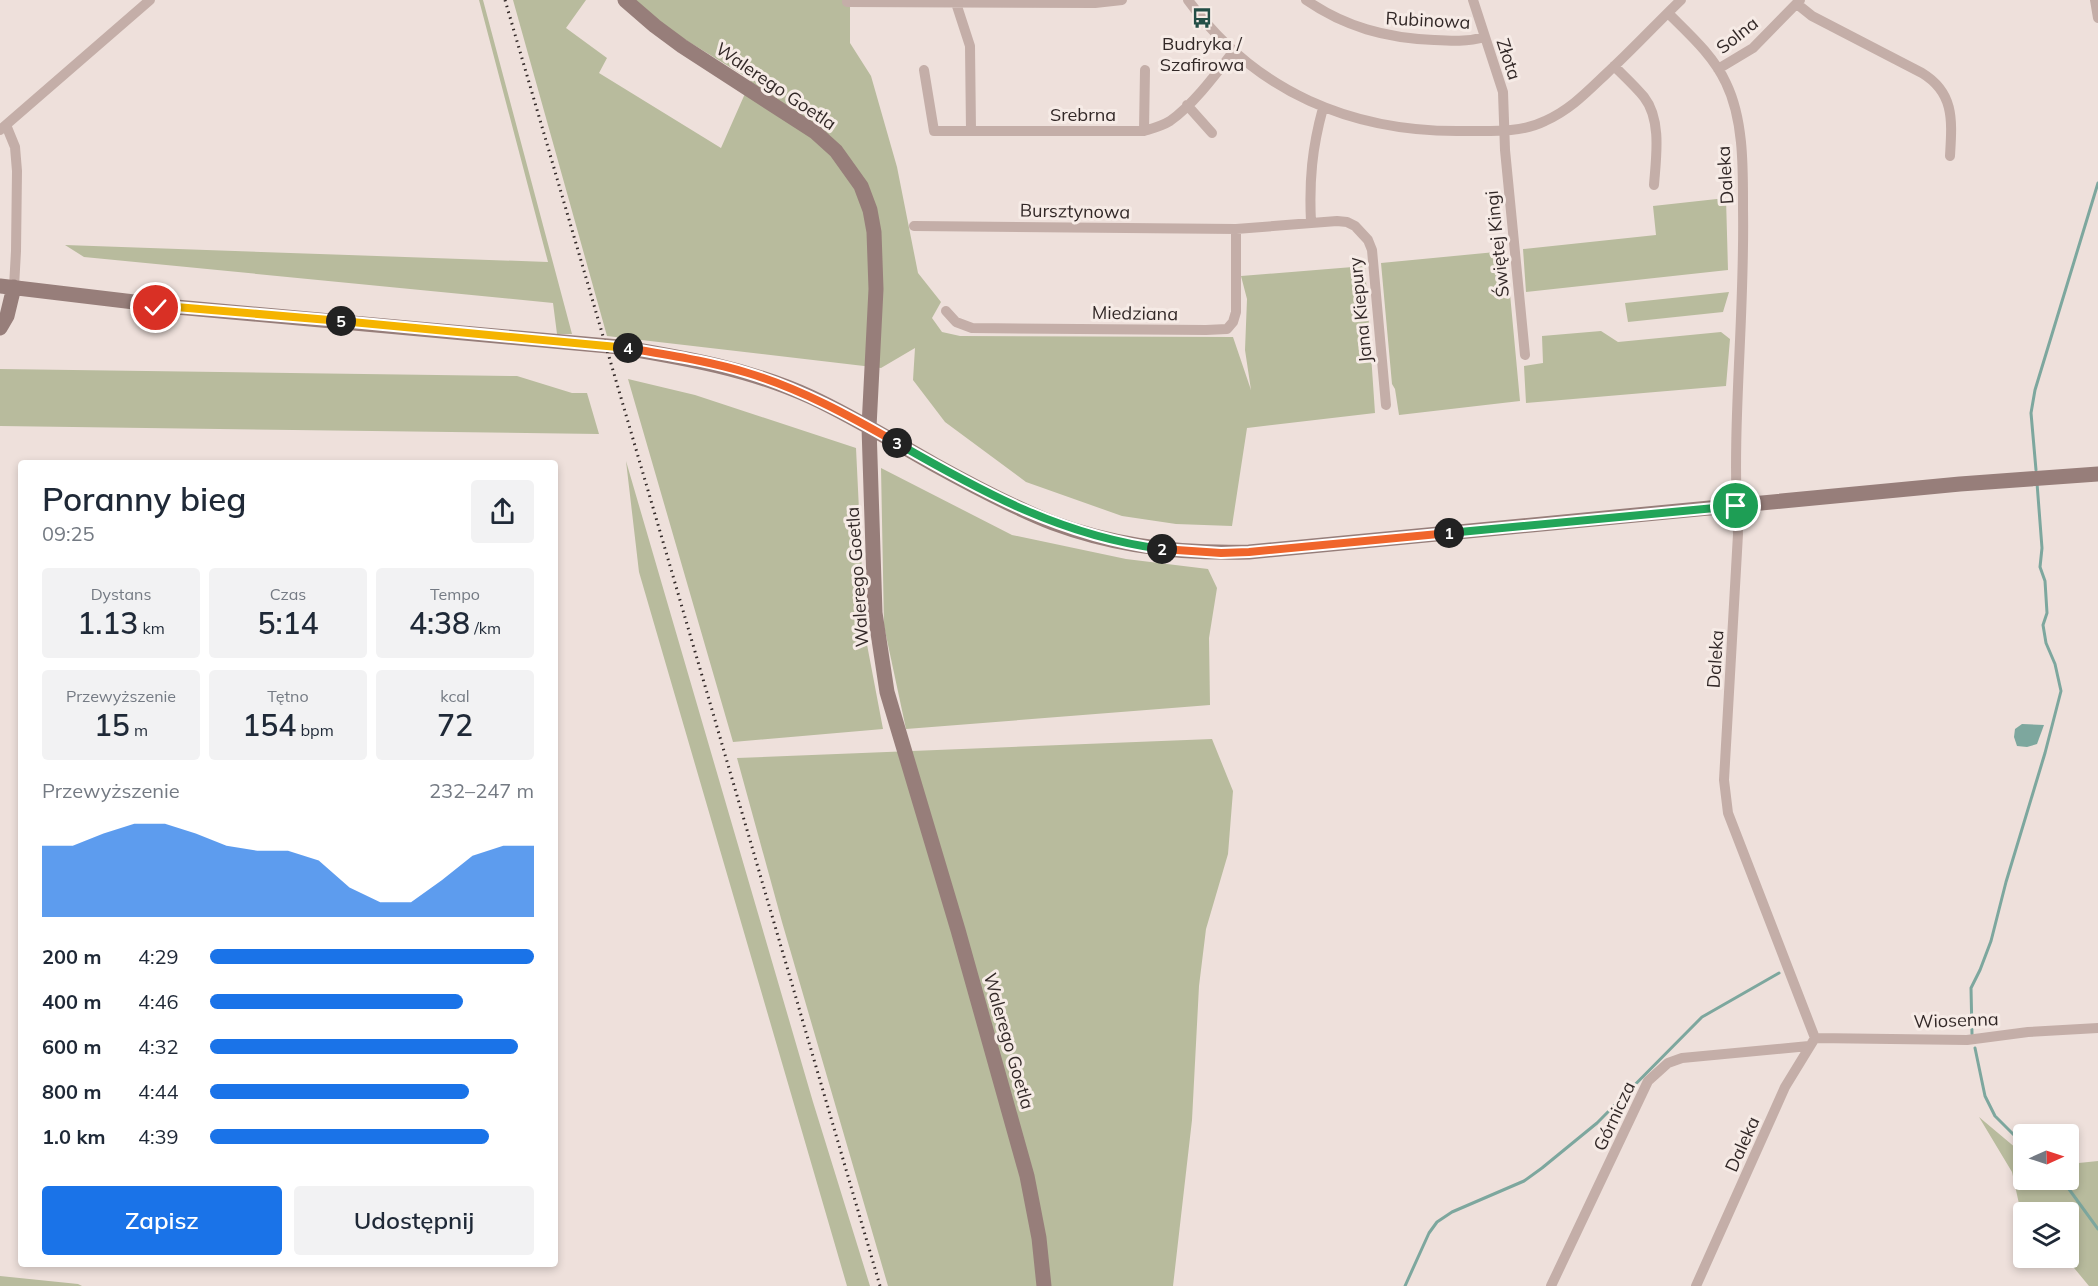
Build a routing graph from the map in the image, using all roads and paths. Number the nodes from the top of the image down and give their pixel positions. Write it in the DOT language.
graph roads {
  1 [pos="150,0"];
  2 [pos="625,0"];
  3 [pos="1122,0"];
  4 [pos="1188,0"];
  5 [pos="1306,0"];
  6 [pos="1473,0"];
  7 [pos="1681,0"];
  8 [pos="2095,0"];
  9 [pos="896,1"];
  10 [pos="955,1"];
  11 [pos="847,2"];
  12 [pos="1799,2"];
  13 [pos="1668,13"];
  14 [pos="2098,18"];
  15 [pos="1485,38"];
  16 [pos="1233,52"];
  17 [pos="1614,66"];
  18 [pos="1718,69"];
  19 [pos="924,70"];
  20 [pos="1145,70"];
  21 [pos="1187,105"];
  22 [pos="1323,108"];
  23 [pos="3,128"];
  24 [pos="1505,130"];
  25 [pos="971,131"];
  26 [pos="1144,131"];
  27 [pos="1212,133"];
  28 [pos="1950,156"];
  29 [pos="1654,185"];
  30 [pos="1311,222"];
  31 [pos="914,226"];
  32 [pos="1236,229"];
  33 [pos="6,292"];
  34 [pos="946,311"];
  35 [pos="0,328"];
  36 [pos="1525,355"];
  37 [pos="1386,405"];
  38 [pos="869,427"];
  39 [pos="2098,474"];
  40 [pos="1736,506"];
  41 [pos="2098,1028"];
  42 [pos="1812,1042"];
  43 [pos="1044,1286"];
  44 [pos="1551,1286"];
  45 [pos="1696,1286"];
  1 -- 23 [label="street"];
  2 -- 38 [label="main road, Walerego Goetla"];
  3 -- 10 [label="street"];
  4 -- 16 [label="street"];
  5 -- 15 [label="street, Rubinowa"];
  6 -- 15 [label="street, Złota"];
  7 -- 13 [label="street"];
  8 -- 14 [label="street"];
  9 -- 10 [label="street"];
  9 -- 11 [label="street"];
  10 -- 25 [label="street"];
  12 -- 18 [label="street, Solna"];
  12 -- 28 [label="street"];
  13 -- 17 [label="street"];
  13 -- 18 [label="street, Daleka"];
  15 -- 24 [label="street, Złota"];
  16 -- 21 [label="street, Srebrna"];
  16 -- 22 [label="street"];
  17 -- 24 [label="street"];
  17 -- 29 [label="street"];
  18 -- 40 [label="street, Daleka"];
  19 -- 25 [label="street, Srebrna"];
  20 -- 26 [label="street"];
  21 -- 26 [label="street, Srebrna"];
  21 -- 27 [label="street"];
  22 -- 24 [label="street"];
  22 -- 30 [label="street"];
  23 -- 33 [label="street"];
  24 -- 36 [label="street, Świętej Kingi"];
  25 -- 26 [label="street, Srebrna"];
  30 -- 32 [label="street, Jana Kiepury"];
  30 -- 37 [label="street, Jana Kiepury"];
  31 -- 32 [label="street, Bursztynowa"];
  32 -- 34 [label="street, Miedziana"];
  33 -- 35 [label="main road"];
  33 -- 38 [label="main road"];
  38 -- 40 [label="main road"];
  38 -- 43 [label="main road, Walerego Goetla"];
  39 -- 40 [label="main road"];
  40 -- 42 [label="street, Daleka"];
  41 -- 42 [label="street, Wiosenna"];
  42 -- 44 [label="street, Górnicza"];
  42 -- 45 [label="street, Daleka"];
}
